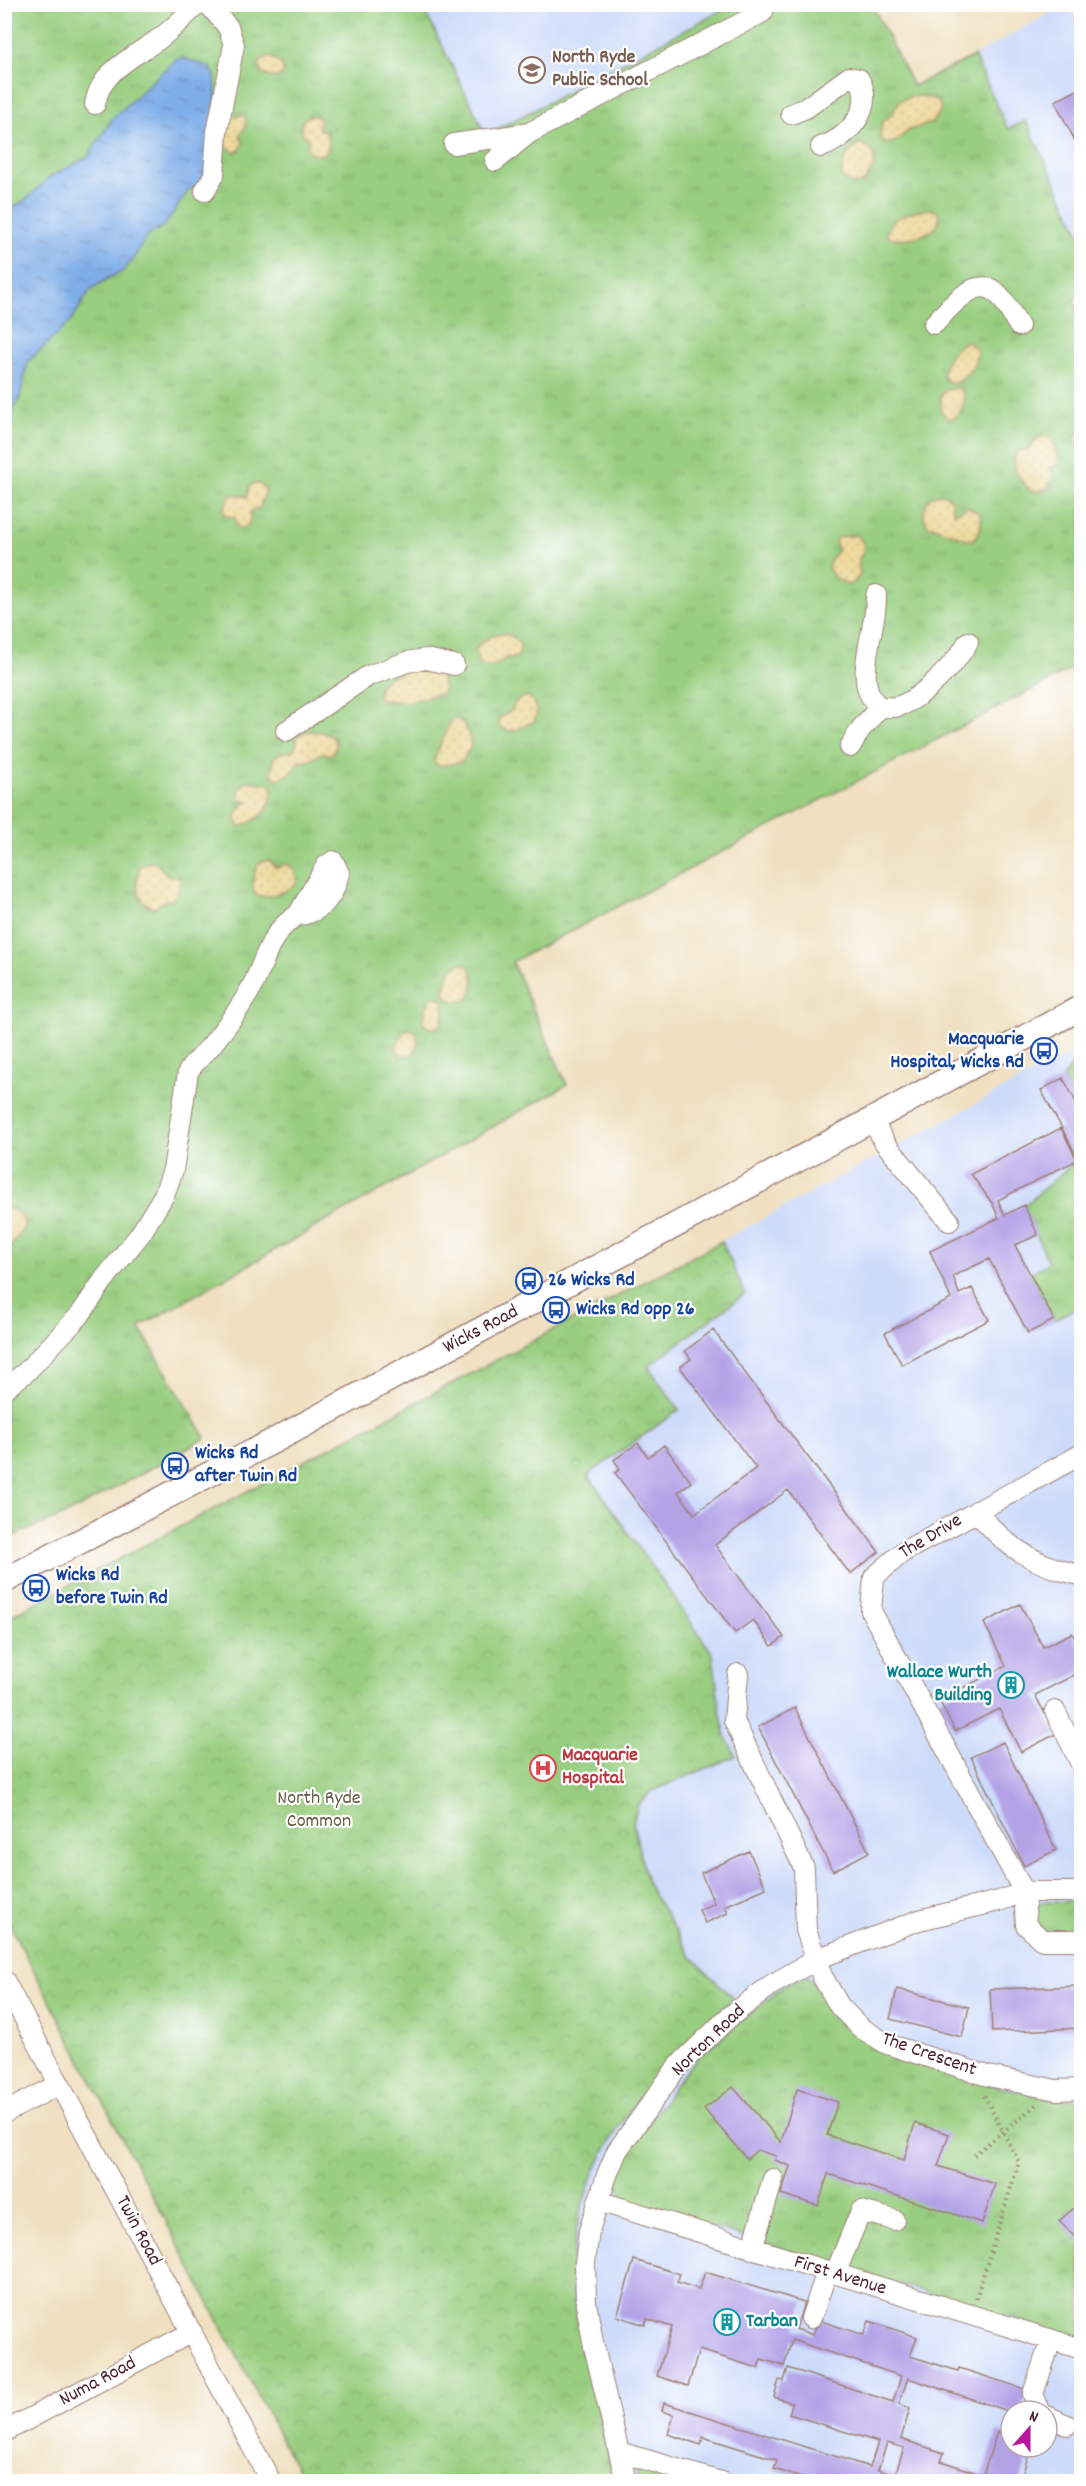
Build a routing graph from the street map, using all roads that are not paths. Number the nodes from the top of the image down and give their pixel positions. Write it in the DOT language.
graph roads {
  1 [pos="198,4"];
  2 [pos="208,4"];
  3 [pos="763,12"];
  4 [pos="96,104"];
  5 [pos="791,114"];
  6 [pos="529,133"];
  7 [pos="454,144"];
  8 [pos="821,147"];
  9 [pos="495,161"];
  10 [pos="205,191"];
  11 [pos="934,324"];
  12 [pos="1019,326"];
  13 [pos="876,595"];
  14 [pos="968,642"];
  15 [pos="454,665"];
  16 [pos="880,707"];
  17 [pos="286,731"];
  18 [pos="850,747"];
  19 [pos="298,915"];
  20 [pos="1082,1007"];
  21 [pos="872,1120"];
  22 [pos="949,1221"];
  23 [pos="4,1389"];
  24 [pos="1082,1454"];
  25 [pos="976,1511"];
  26 [pos="1082,1575"];
  27 [pos="6,1580"];
  28 [pos="738,1674"];
  29 [pos="1054,1711"];
  30 [pos="1082,1766"];
  31 [pos="1024,1892"];
  32 [pos="1082,1892"];
  33 [pos="1082,1940"];
  34 [pos="817,1959"];
  35 [pos="4,1980"];
  36 [pos="60,2084"];
  37 [pos="1082,2089"];
  38 [pos="4,2113"];
  39 [pos="773,2179"];
  40 [pos="598,2200"];
  41 [pos="894,2220"];
  42 [pos="752,2249"];
  43 [pos="831,2273"];
  44 [pos="811,2318"];
  45 [pos="192,2332"];
  46 [pos="1051,2340"];
  47 [pos="1082,2349"];
  48 [pos="1035,2399"];
  49 [pos="1059,2421"];
  50 [pos="1067,2425"];
  51 [pos="4,2432"];
  52 [pos="620,2452"];
  53 [pos="272,2481"];
  54 [pos="626,2481"];
  55 [pos="721,2481"];
  1 -- 4 [label="street"];
  2 -- 10 [label="street"];
  3 -- 6 [label="street"];
  5 -- 8 [label="street"];
  6 -- 7 [label="street"];
  6 -- 9 [label="street"];
  11 -- 12 [label="street"];
  13 -- 16 [label="street"];
  14 -- 16 [label="street"];
  15 -- 17 [label="street"];
  16 -- 18 [label="street"];
  19 -- 23 [label="street"];
  20 -- 21 [label="main road, Wicks Road"];
  21 -- 22 [label="street"];
  21 -- 27 [label="main road, Wicks Road"];
  24 -- 25 [label="street, The Drive"];
  25 -- 26 [label="street"];
  25 -- 31 [label="street, The Drive"];
  28 -- 34 [label="street, The Crescent"];
  29 -- 30 [label="street"];
  31 -- 32 [label="street, Norton Road"];
  31 -- 33 [label="street"];
  31 -- 34 [label="street, Norton Road"];
  34 -- 37 [label="street, The Crescent"];
  34 -- 40 [label="street, Norton Road"];
  35 -- 36 [label="street, Twin Road"];
  36 -- 38 [label="street"];
  36 -- 45 [label="street, Twin Road"];
  39 -- 42 [label="street"];
  40 -- 42 [label="street, First Avenue"];
  40 -- 52 [label="street, Norton Road"];
  41 -- 43 [label="street"];
  42 -- 43 [label="street, First Avenue"];
  43 -- 44 [label="street"];
  43 -- 46 [label="street, First Avenue"];
  45 -- 51 [label="street, Numa Road"];
  45 -- 53 [label="street, Twin Road"];
  46 -- 47 [label="street, First Avenue"];
  46 -- 48 [label="street"];
  49 -- 50 [label="street"];
  52 -- 54 [label="street, Norton Road"];
  52 -- 55 [label="street"];
}
